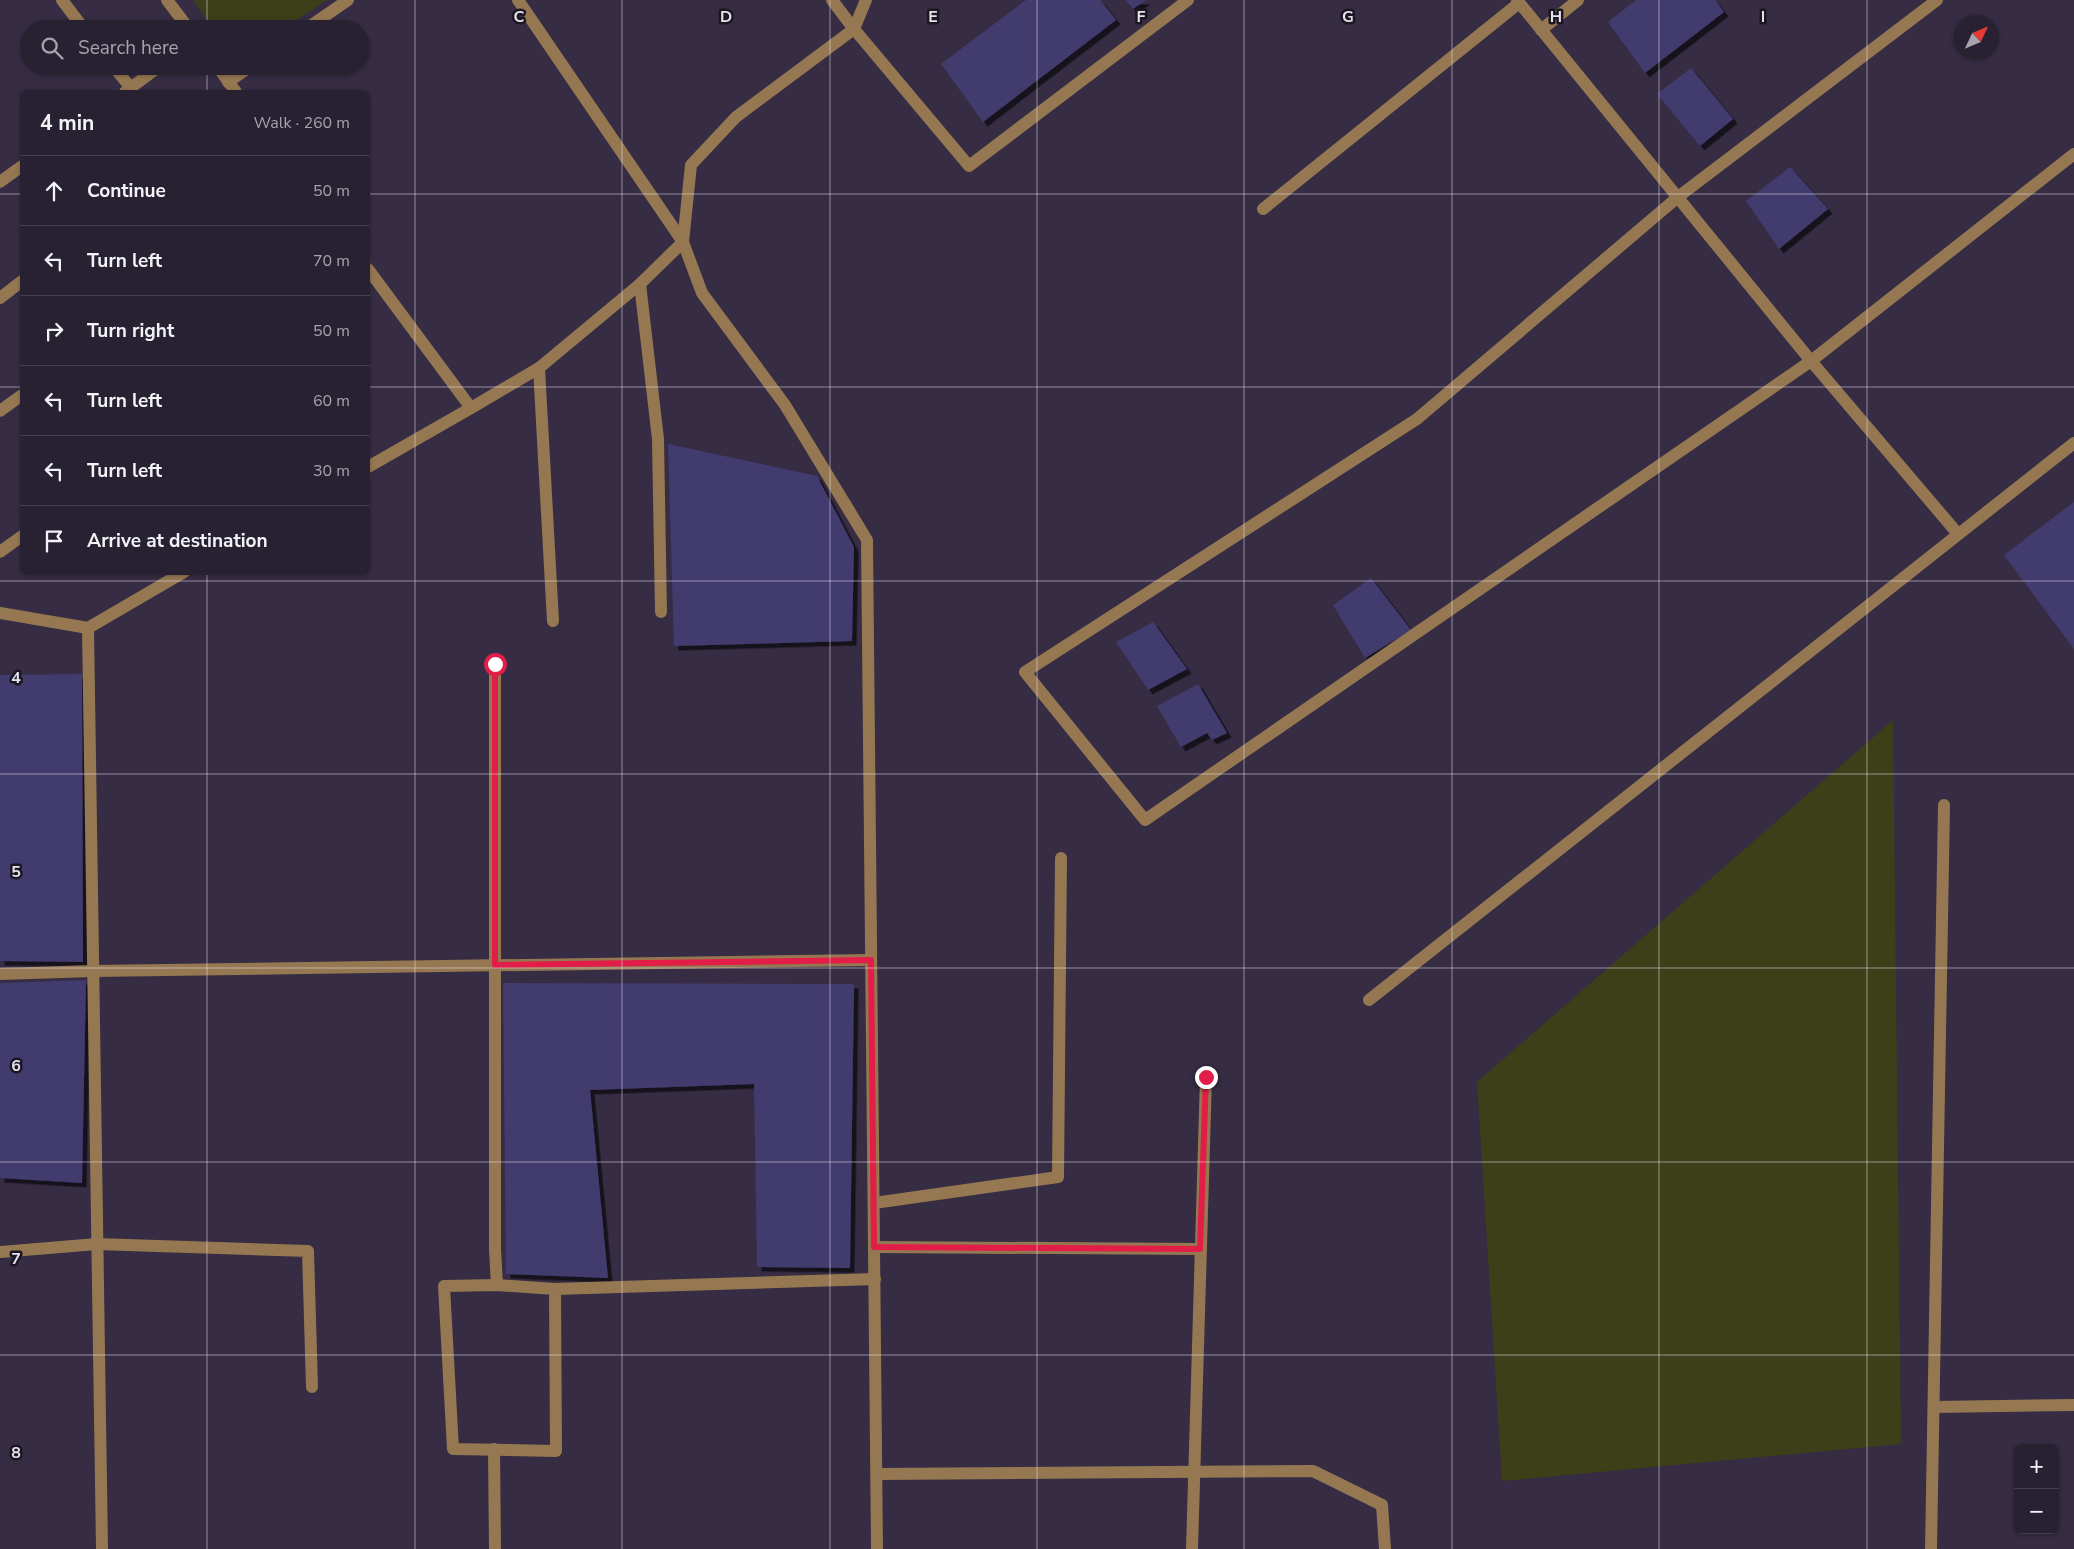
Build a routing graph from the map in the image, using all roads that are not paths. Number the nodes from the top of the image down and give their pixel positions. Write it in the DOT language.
graph roads {
  1 [pos="62,0"];
  2 [pos="168,0"];
  3 [pos="348,0"];
  4 [pos="518,0"];
  5 [pos="832,0"];
  6 [pos="866,0"];
  7 [pos="1188,0"];
  8 [pos="1578,0"];
  9 [pos="1937,0"];
  10 [pos="1518,2"];
  11 [pos="77,20"];
  12 [pos="182,20"];
  13 [pos="319,20"];
  14 [pos="854,29"];
  15 [pos="1541,30"];
  16 [pos="119,75"];
  17 [pos="148,75"];
  18 [pos="223,75"];
  19 [pos="238,75"];
  20 [pos="228,82"];
  21 [pos="128,90"];
  22 [pos="234,90"];
  23 [pos="2074,154"];
  24 [pos="20,167"];
  25 [pos="0,182"];
  26 [pos="1678,197"];
  27 [pos="1263,209"];
  28 [pos="683,242"];
  29 [pos="370,274"];
  30 [pos="20,283"];
  31 [pos="640,284"];
  32 [pos="0,298"];
  33 [pos="1811,361"];
  34 [pos="539,368"];
  35 [pos="20,396"];
  36 [pos="471,408"];
  37 [pos="0,411"];
  38 [pos="2074,443"];
  39 [pos="370,466"];
  40 [pos="1958,534"];
  41 [pos="20,537"];
  42 [pos="0,552"];
  43 [pos="179,575"];
  44 [pos="661,612"];
  45 [pos="0,613"];
  46 [pos="553,621"];
  47 [pos="88,628"];
  48 [pos="495,664"];
  49 [pos="1944,805"];
  50 [pos="1061,858"];
  51 [pos="871,960"];
  52 [pos="495,965"];
  53 [pos="93,971"];
  54 [pos="0,974"];
  55 [pos="1369,1000"];
  56 [pos="1206,1077"];
  57 [pos="874,1203"];
  58 [pos="97,1244"];
  59 [pos="874,1247"];
  60 [pos="1200,1249"];
  61 [pos="0,1252"];
  62 [pos="875,1279"];
  63 [pos="498,1285"];
  64 [pos="555,1289"];
  65 [pos="312,1387"];
  66 [pos="2074,1405"];
  67 [pos="1934,1407"];
  68 [pos="494,1449"];
  69 [pos="1194,1471"];
  70 [pos="877,1474"];
  71 [pos="102,1549"];
  72 [pos="495,1549"];
  73 [pos="877,1549"];
  74 [pos="1192,1549"];
  75 [pos="1385,1549"];
  76 [pos="1931,1549"];
  1 -- 11 [label="street"];
  2 -- 12 [label="street"];
  3 -- 13 [label="street"];
  4 -- 28 [label="street"];
  5 -- 14 [label="street"];
  6 -- 14 [label="street"];
  7 -- 14 [label="street"];
  8 -- 15 [label="street"];
  9 -- 26 [label="street"];
  10 -- 15 [label="street"];
  10 -- 27 [label="street"];
  14 -- 28 [label="street"];
  15 -- 26 [label="street"];
  16 -- 21 [label="street"];
  17 -- 21 [label="street"];
  18 -- 20 [label="street"];
  19 -- 20 [label="street"];
  20 -- 22 [label="street"];
  23 -- 33 [label="street"];
  24 -- 25 [label="street"];
  26 -- 33 [label="street"];
  26 -- 33 [label="street"];
  28 -- 31 [label="street"];
  28 -- 51 [label="street"];
  29 -- 36 [label="street"];
  30 -- 32 [label="street"];
  31 -- 34 [label="street"];
  31 -- 44 [label="street"];
  33 -- 40 [label="street"];
  34 -- 36 [label="street"];
  34 -- 46 [label="street"];
  35 -- 37 [label="street"];
  36 -- 39 [label="street"];
  38 -- 40 [label="street"];
  40 -- 55 [label="street"];
  41 -- 42 [label="street"];
  43 -- 47 [label="street"];
  45 -- 47 [label="street"];
  47 -- 53 [label="street"];
  48 -- 52 [label="street"];
  49 -- 67 [label="street"];
  50 -- 57 [label="street"];
  51 -- 52 [label="street"];
  51 -- 57 [label="street"];
  52 -- 53 [label="street"];
  52 -- 63 [label="street"];
  53 -- 54 [label="street"];
  53 -- 58 [label="street"];
  56 -- 60 [label="street"];
  57 -- 59 [label="street"];
  58 -- 61 [label="street"];
  58 -- 65 [label="street"];
  58 -- 71 [label="street"];
  59 -- 60 [label="street"];
  59 -- 62 [label="street"];
  60 -- 69 [label="street"];
  62 -- 64 [label="street"];
  62 -- 70 [label="street"];
  63 -- 64 [label="street"];
  63 -- 68 [label="street"];
  64 -- 68 [label="street"];
  66 -- 67 [label="street"];
  67 -- 76 [label="street"];
  68 -- 72 [label="street"];
  69 -- 70 [label="street"];
  69 -- 74 [label="street"];
  69 -- 75 [label="street"];
  70 -- 73 [label="street"];
}
